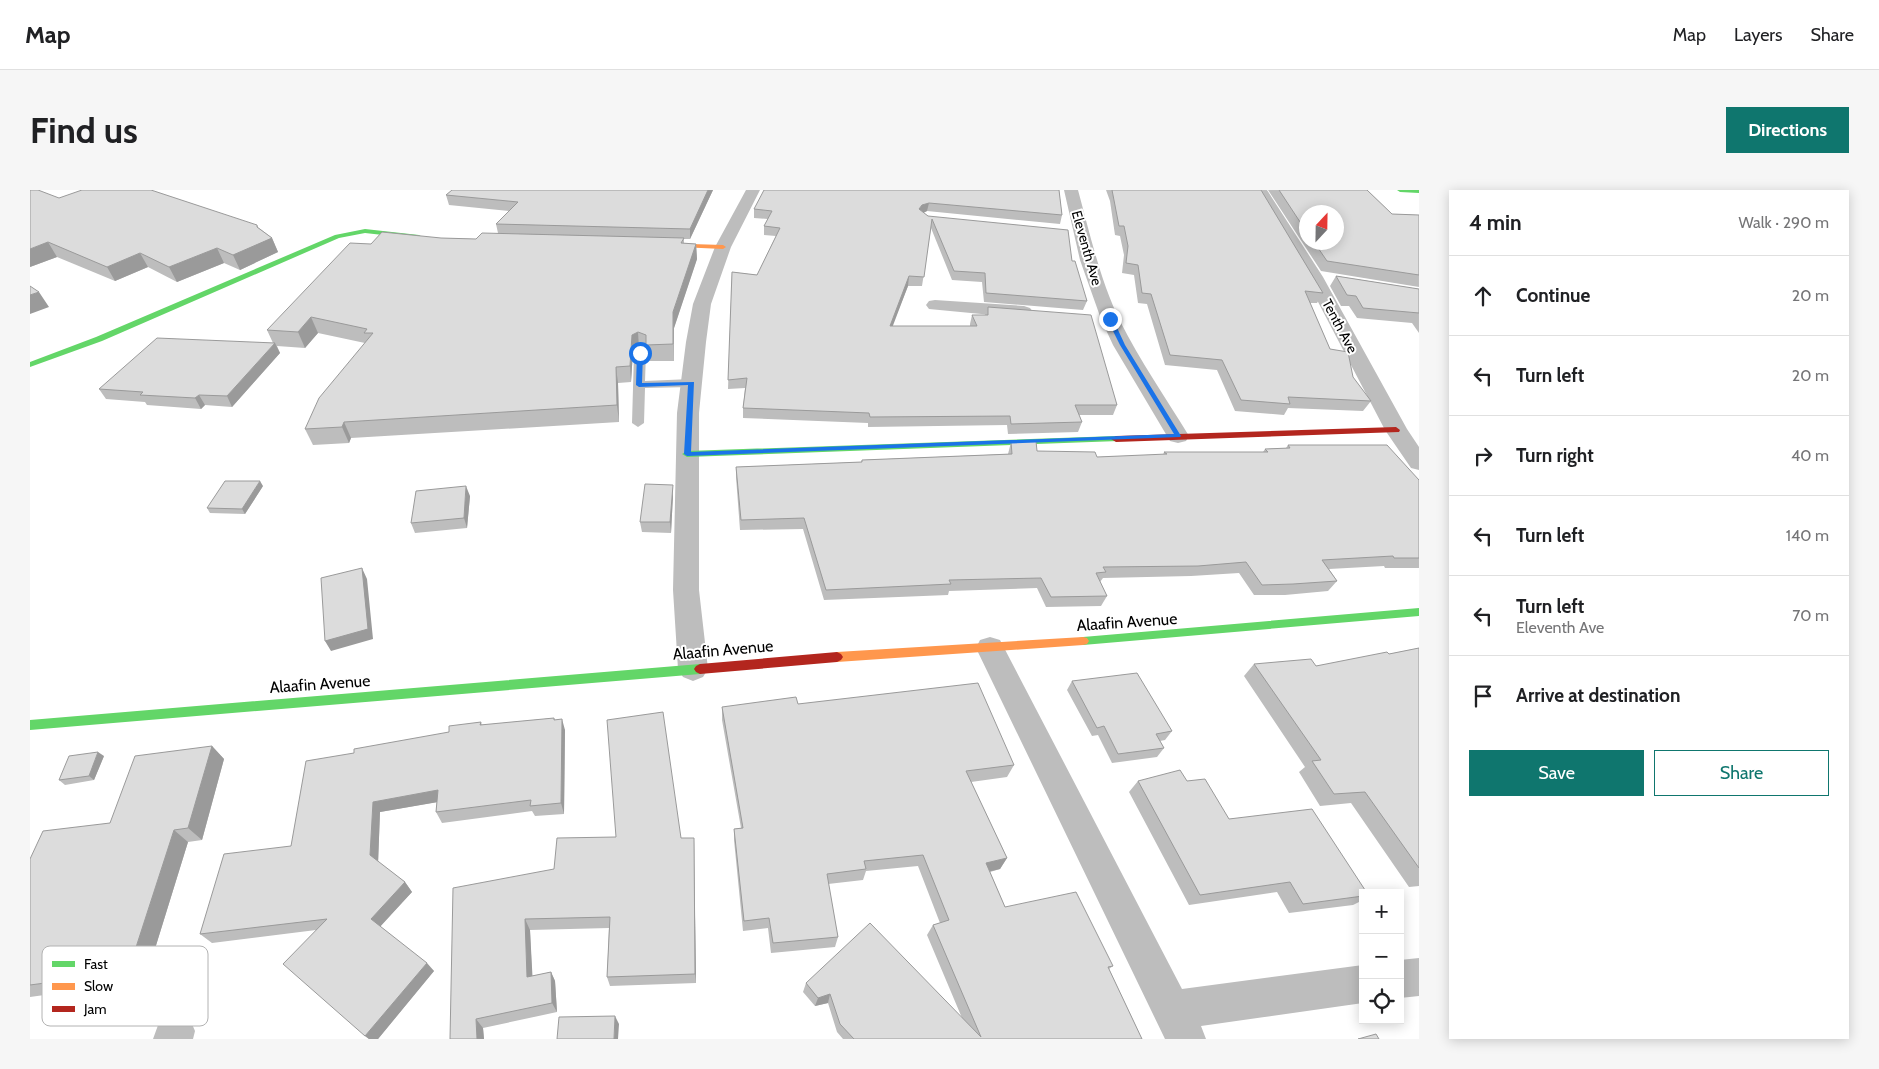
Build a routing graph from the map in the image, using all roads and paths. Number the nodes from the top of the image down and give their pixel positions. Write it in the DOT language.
graph roads {
  1 [pos="753,190"];
  2 [pos="1071,190"];
  3 [pos="1260,190"];
  4 [pos="1400,190"];
  5 [pos="1419,191"];
  6 [pos="1061,231"];
  7 [pos="1080,233"];
  8 [pos="427,238"];
  9 [pos="645,245"];
  10 [pos="723,247"];
  11 [pos="1314,277"];
  12 [pos="1333,280"];
  13 [pos="935,305"];
  14 [pos="1042,314"];
  15 [pos="1091,318"];
  16 [pos="1110,319"];
  17 [pos="640,353"];
  18 [pos="30,365"];
  19 [pos="691,383"];
  20 [pos="639,385"];
  21 [pos="638,423"];
  22 [pos="1396,430"];
  23 [pos="1178,436"];
  24 [pos="687,454"];
  25 [pos="1419,463"];
  26 [pos="1419,612"];
  27 [pos="990,648"];
  28 [pos="693,669"];
  29 [pos="30,725"];
  30 [pos="1419,977"];
  31 [pos="1404,979"];
  32 [pos="1359,985"];
  33 [pos="1178,1024"];
  1 -- 10 [label="street"];
  2 -- 7 [label="street, Eleventh Ave"];
  3 -- 11 [label="street, Tenth Ave"];
  4 -- 5 [label="street"];
  6 -- 7 [label="street"];
  7 -- 16 [label="street, Eleventh Ave"];
  8 -- 18 [label="street"];
  9 -- 10 [label="street"];
  10 -- 19 [label="street"];
  11 -- 12 [label="street"];
  11 -- 22 [label="street, Tenth Ave"];
  13 -- 14 [label="street"];
  15 -- 16 [label="street"];
  16 -- 23 [label="street, Eleventh Ave"];
  17 -- 20 [label="lane"];
  19 -- 20 [label="lane"];
  19 -- 24 [label="street"];
  20 -- 21 [label="lane"];
  22 -- 23 [label="street"];
  22 -- 25 [label="street, Tenth Ave"];
  23 -- 24 [label="street"];
  24 -- 28 [label="street"];
  26 -- 27 [label="street, Alaafin Avenue"];
  27 -- 28 [label="street, Alaafin Avenue"];
  27 -- 33 [label="street"];
  28 -- 29 [label="street, Alaafin Avenue"];
  30 -- 31 [label="street"];
  32 -- 33 [label="street"];
}
